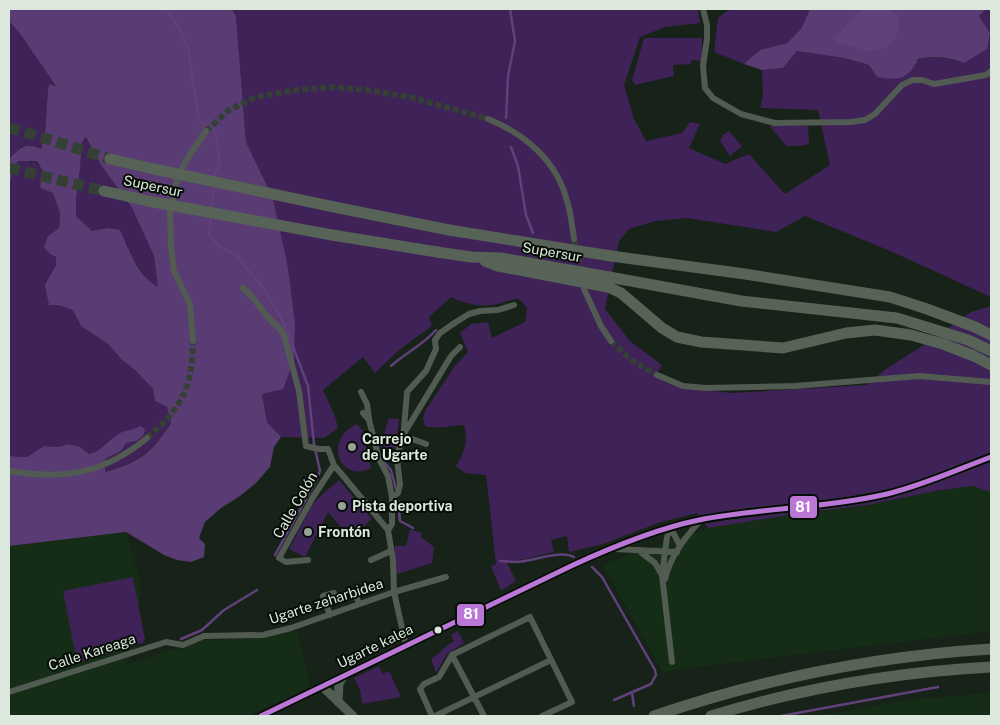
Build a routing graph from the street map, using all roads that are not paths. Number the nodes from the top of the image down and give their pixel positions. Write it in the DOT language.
graph roads {
  1 [pos="703,9"];
  2 [pos="991,71"];
  3 [pos="488,119"];
  4 [pos="206,131"];
  5 [pos="110,159"];
  6 [pos="104,191"];
  7 [pos="574,239"];
  8 [pos="608,282"];
  9 [pos="243,288"];
  10 [pos="584,289"];
  11 [pos="514,304"];
  12 [pos="991,335"];
  13 [pos="193,341"];
  14 [pos="612,341"];
  15 [pos="460,347"];
  16 [pos="991,351"];
  17 [pos="991,365"];
  18 [pos="658,375"];
  19 [pos="991,382"];
  20 [pos="361,392"];
  21 [pos="363,413"];
  22 [pos="369,420"];
  23 [pos="404,437"];
  24 [pos="147,438"];
  25 [pos="426,444"];
  26 [pos="991,457"];
  27 [pos="334,465"];
  28 [pos="9,471"];
  29 [pos="392,497"];
  30 [pos="701,520"];
  31 [pos="691,522"];
  32 [pos="388,530"];
  33 [pos="670,531"];
  34 [pos="644,536"];
  35 [pos="635,548"];
  36 [pos="609,549"];
  37 [pos="679,549"];
  38 [pos="391,551"];
  39 [pos="666,551"];
  40 [pos="308,560"];
  41 [pos="371,560"];
  42 [pos="662,575"];
  43 [pos="446,577"];
  44 [pos="663,588"];
  45 [pos="394,592"];
  46 [pos="334,593"];
  47 [pos="355,593"];
  48 [pos="359,604"];
  49 [pos="330,615"];
  50 [pos="183,645"];
  51 [pos="406,646"];
  52 [pos="991,650"];
  53 [pos="452,655"];
  54 [pos="551,660"];
  55 [pos="672,662"];
  56 [pos="991,667"];
  57 [pos="345,676"];
  58 [pos="323,686"];
  59 [pos="9,692"];
  60 [pos="474,698"];
  61 [pos="338,702"];
  62 [pos="261,716"];
  63 [pos="353,716"];
  64 [pos="433,716"];
  65 [pos="484,716"];
  66 [pos="542,716"];
  67 [pos="654,716"];
  68 [pos="712,716"];
  1 -- 2 [label="street"];
  3 -- 7 [label="street"];
  4 -- 13 [label="street"];
  5 -- 12 [label="highway, Supersur, bridge"];
  6 -- 8 [label="highway, Supersur, bridge"];
  8 -- 16 [label="highway"];
  8 -- 17 [label="highway"];
  9 -- 27 [label="street"];
  10 -- 14 [label="street"];
  11 -- 23 [label="street"];
  15 -- 23 [label="street"];
  18 -- 19 [label="street"];
  20 -- 22 [label="street"];
  21 -- 22 [label="street"];
  22 -- 29 [label="street"];
  23 -- 25 [label="street"];
  23 -- 29 [label="street"];
  24 -- 28 [label="street"];
  26 -- 30 [label="street, Ugarte kalea"];
  27 -- 32 [label="street"];
  27 -- 40 [label="street, Calle Colón"];
  29 -- 32 [label="street"];
  30 -- 31 [label="street, Ugarte kalea"];
  30 -- 37 [label="street"];
  31 -- 33 [label="street"];
  31 -- 34 [label="street, Ugarte kalea"];
  32 -- 38 [label="street"];
  33 -- 34 [label="street"];
  33 -- 37 [label="street"];
  33 -- 39 [label="street"];
  34 -- 36 [label="street, Ugarte kalea"];
  35 -- 36 [label="street"];
  35 -- 39 [label="street"];
  35 -- 42 [label="street"];
  36 -- 51 [label="street, Ugarte kalea"];
  37 -- 39 [label="street"];
  37 -- 44 [label="street"];
  38 -- 41 [label="street"];
  38 -- 45 [label="street"];
  39 -- 42 [label="street"];
  42 -- 44 [label="street"];
  43 -- 45 [label="street, Ugarte zeharbidea"];
  44 -- 55 [label="street"];
  45 -- 48 [label="street, Ugarte zeharbidea"];
  45 -- 51 [label="street"];
  46 -- 49 [label="street"];
  47 -- 48 [label="street"];
  48 -- 49 [label="street, Ugarte zeharbidea"];
  49 -- 50 [label="street, Ugarte zeharbidea"];
  50 -- 59 [label="street, Calle Kareaga"];
  51 -- 57 [label="street, Ugarte kalea"];
  52 -- 67 [label="highway"];
  53 -- 54 [label="street"];
  53 -- 60 [label="street"];
  53 -- 64 [label="street"];
  54 -- 60 [label="street"];
  54 -- 66 [label="street"];
  56 -- 68 [label="highway"];
  57 -- 58 [label="street, Ugarte kalea"];
  57 -- 61 [label="street"];
  58 -- 61 [label="street"];
  58 -- 62 [label="street, Ugarte kalea"];
  60 -- 64 [label="street"];
  60 -- 65 [label="street"];
  61 -- 63 [label="street"];
}
